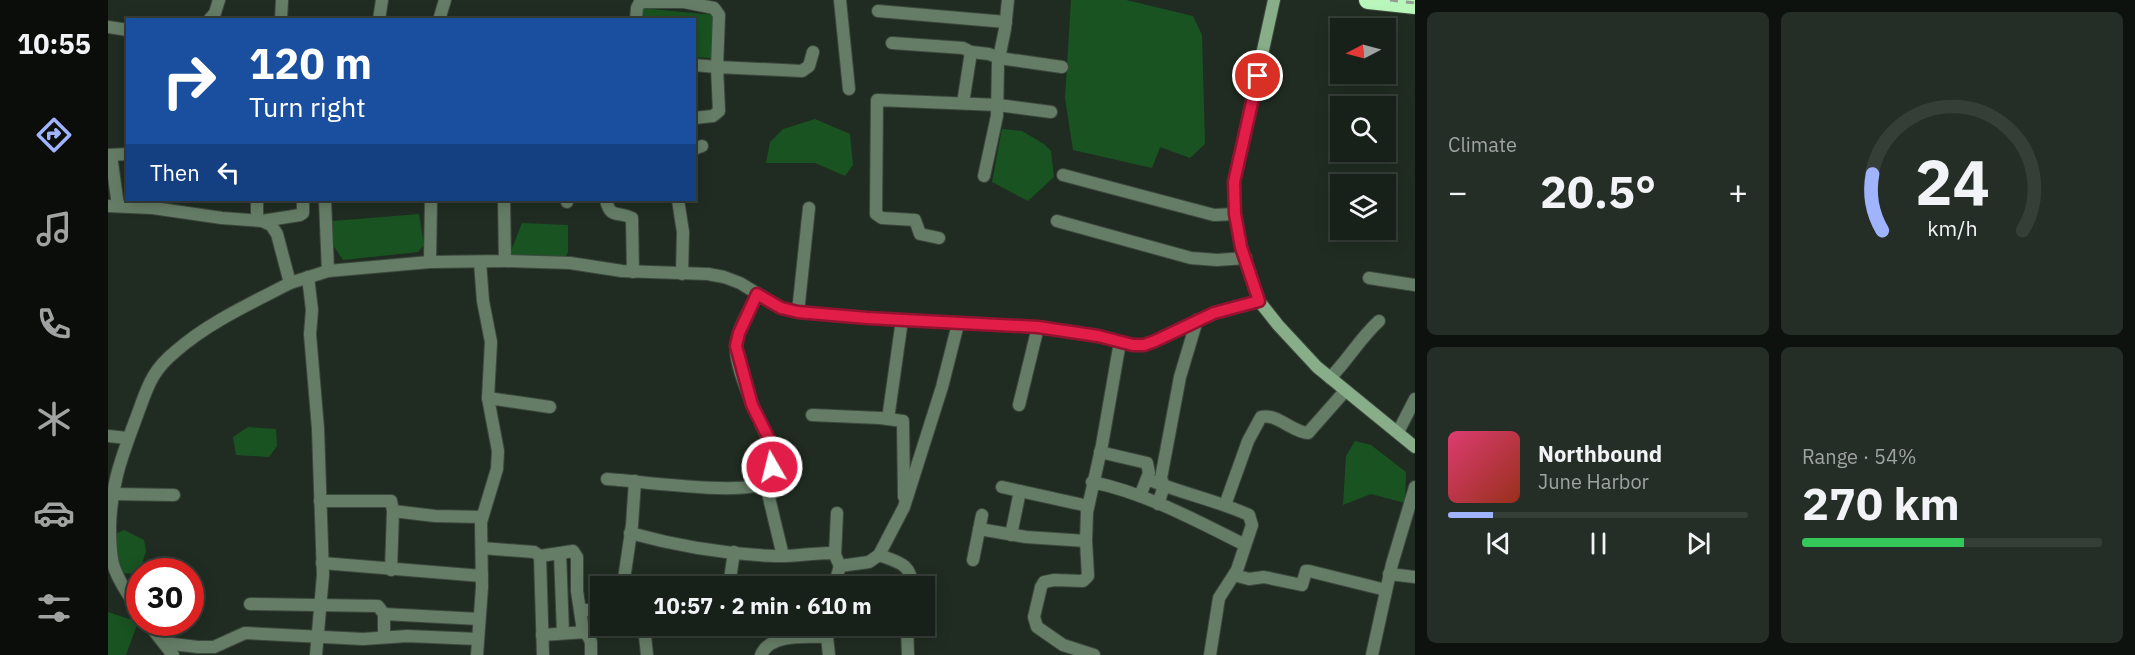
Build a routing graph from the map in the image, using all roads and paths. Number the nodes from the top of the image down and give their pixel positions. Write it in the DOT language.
graph roads {
  1 [pos="219,0"];
  2 [pos="282,0"];
  3 [pos="382,0"];
  4 [pos="445,0"];
  5 [pos="840,0"];
  6 [pos="1008,0"];
  7 [pos="1274,0"];
  8 [pos="1368,0"];
  9 [pos="685,1"];
  10 [pos="1415,5"];
  11 [pos="878,11"];
  12 [pos="211,18"];
  13 [pos="281,18"];
  14 [pos="379,18"];
  15 [pos="440,18"];
  16 [pos="636,18"];
  17 [pos="1006,22"];
  18 [pos="108,27"];
  19 [pos="126,30"];
  20 [pos="892,43"];
  21 [pos="813,52"];
  22 [pos="971,52"];
  23 [pos="999,58"];
  24 [pos="696,65"];
  25 [pos="717,67"];
  26 [pos="1062,67"];
  27 [pos="849,89"];
  28 [pos="963,103"];
  29 [pos="998,105"];
  30 [pos="1051,112"];
  31 [pos="696,118"];
  32 [pos="126,154"];
  33 [pos="110,155"];
  34 [pos="1063,175"];
  35 [pos="984,176"];
  36 [pos="257,201"];
  37 [pos="303,201"];
  38 [pos="325,201"];
  39 [pos="431,201"];
  40 [pos="504,201"];
  41 [pos="606,201"];
  42 [pos="678,201"];
  43 [pos="113,206"];
  44 [pos="809,208"];
  45 [pos="1235,214"];
  46 [pos="260,220"];
  47 [pos="1057,221"];
  48 [pos="939,238"];
  49 [pos="1246,258"];
  50 [pos="505,261"];
  51 [pos="430,262"];
  52 [pos="480,262"];
  53 [pos="328,271"];
  54 [pos="633,272"];
  55 [pos="682,274"];
  56 [pos="308,277"];
  57 [pos="1369,278"];
  58 [pos="290,283"];
  59 [pos="1415,285"];
  60 [pos="757,294"];
  61 [pos="1259,301"];
  62 [pos="798,312"];
  63 [pos="902,320"];
  64 [pos="1197,320"];
  65 [pos="1379,321"];
  66 [pos="958,324"];
  67 [pos="1038,327"];
  68 [pos="1120,342"];
  69 [pos="1330,378"];
  70 [pos="1345,391"];
  71 [pos="488,398"];
  72 [pos="1415,399"];
  73 [pos="1019,405"];
  74 [pos="550,406"];
  75 [pos="812,415"];
  76 [pos="888,419"];
  77 [pos="1398,432"];
  78 [pos="108,436"];
  79 [pos="128,438"];
  80 [pos="1415,447"];
  81 [pos="1100,452"];
  82 [pos="607,478"];
  83 [pos="1147,479"];
  84 [pos="635,481"];
  85 [pos="765,481"];
  86 [pos="1092,482"];
  87 [pos="1164,486"];
  88 [pos="1002,487"];
  89 [pos="1415,487"];
  90 [pos="1020,491"];
  91 [pos="113,494"];
  92 [pos="174,495"];
  93 [pos="1140,496"];
  94 [pos="321,501"];
  95 [pos="1158,504"];
  96 [pos="1225,505"];
  97 [pos="1088,506"];
  98 [pos="904,507"];
  99 [pos="393,511"];
  100 [pos="837,513"];
  101 [pos="982,515"];
  102 [pos="482,517"];
  103 [pos="980,529"];
  104 [pos="630,533"];
  105 [pos="1011,534"];
  106 [pos="109,540"];
  107 [pos="1086,540"];
  108 [pos="1245,545"];
  109 [pos="482,548"];
  110 [pos="734,552"];
  111 [pos="560,553"];
  112 [pos="879,555"];
  113 [pos="540,556"];
  114 [pos="783,556"];
  115 [pos="973,560"];
  116 [pos="838,561"];
  117 [pos="322,563"];
  118 [pos="391,570"];
  119 [pos="112,572"];
  120 [pos="1389,574"];
  121 [pos="1234,575"];
  122 [pos="482,576"];
  123 [pos="624,576"];
  124 [pos="730,576"];
  125 [pos="836,576"];
  126 [pos="911,576"];
  127 [pos="1415,577"];
  128 [pos="1386,590"];
  129 [pos="126,592"];
  130 [pos="250,604"];
  131 [pos="320,605"];
  132 [pos="580,610"];
  133 [pos="590,610"];
  134 [pos="384,614"];
  135 [pos="479,619"];
  136 [pos="583,631"];
  137 [pos="562,633"];
  138 [pos="542,635"];
  139 [pos="158,636"];
  140 [pos="645,636"];
  141 [pos="810,636"];
  142 [pos="828,636"];
  143 [pos="908,636"];
  144 [pos="318,637"];
  145 [pos="384,637"];
  146 [pos="478,639"];
  147 [pos="164,643"];
  148 [pos="1061,650"];
  149 [pos="173,655"];
  150 [pos="316,655"];
  151 [pos="477,655"];
  152 [pos="543,655"];
  153 [pos="591,655"];
  154 [pos="647,655"];
  155 [pos="761,655"];
  156 [pos="829,655"];
  157 [pos="908,655"];
  158 [pos="1094,655"];
  159 [pos="1210,655"];
  160 [pos="1372,655"];
  1 -- 12 [label="street"];
  2 -- 13 [label="street"];
  3 -- 14 [label="street"];
  4 -- 15 [label="street"];
  5 -- 27 [label="street"];
  6 -- 17 [label="street"];
  7 -- 45 [label="main road"];
  8 -- 10 [label="highway"];
  9 -- 16 [label="street"];
  9 -- 25 [label="street"];
  11 -- 17 [label="street"];
  17 -- 23 [label="street"];
  18 -- 19 [label="street"];
  20 -- 22 [label="street"];
  21 -- 25 [label="street"];
  22 -- 23 [label="street"];
  22 -- 28 [label="street"];
  23 -- 26 [label="street"];
  23 -- 29 [label="street"];
  24 -- 25 [label="street"];
  25 -- 31 [label="street"];
  28 -- 29 [label="street"];
  28 -- 48 [label="street"];
  29 -- 30 [label="street"];
  29 -- 35 [label="street"];
  32 -- 33 [label="street"];
  33 -- 43 [label="street"];
  34 -- 45 [label="street"];
  36 -- 46 [label="street"];
  37 -- 46 [label="street"];
  38 -- 53 [label="street"];
  39 -- 51 [label="street"];
  40 -- 50 [label="street"];
  41 -- 54 [label="street"];
  42 -- 55 [label="street"];
  43 -- 46 [label="street"];
  44 -- 62 [label="street"];
  45 -- 49 [label="main road"];
  46 -- 58 [label="street"];
  47 -- 49 [label="street"];
  49 -- 61 [label="main road"];
  50 -- 52 [label="street"];
  50 -- 54 [label="street"];
  51 -- 52 [label="street"];
  51 -- 53 [label="street"];
  52 -- 71 [label="street"];
  53 -- 56 [label="street"];
  54 -- 55 [label="street"];
  55 -- 60 [label="street"];
  56 -- 58 [label="street"];
  56 -- 94 [label="street"];
  57 -- 59 [label="street"];
  58 -- 79 [label="street"];
  60 -- 62 [label="street"];
  60 -- 85 [label="street"];
  61 -- 64 [label="street"];
  61 -- 69 [label="main road"];
  62 -- 63 [label="street"];
  63 -- 66 [label="street"];
  63 -- 76 [label="street"];
  64 -- 68 [label="street"];
  64 -- 87 [label="street"];
  65 -- 69 [label="street"];
  66 -- 67 [label="street"];
  66 -- 98 [label="street"];
  67 -- 68 [label="street"];
  67 -- 73 [label="street"];
  68 -- 81 [label="street"];
  69 -- 70 [label="main road"];
  70 -- 77 [label="main road"];
  70 -- 96 [label="street"];
  71 -- 74 [label="street"];
  71 -- 102 [label="street"];
  72 -- 77 [label="street"];
  75 -- 76 [label="street"];
  76 -- 98 [label="street"];
  77 -- 80 [label="main road"];
  78 -- 79 [label="street"];
  79 -- 91 [label="street"];
  81 -- 83 [label="street"];
  81 -- 86 [label="street"];
  82 -- 84 [label="street"];
  83 -- 87 [label="street"];
  83 -- 93 [label="street"];
  84 -- 85 [label="street"];
  84 -- 104 [label="street"];
  85 -- 114 [label="street"];
  86 -- 93 [label="street"];
  86 -- 97 [label="street"];
  87 -- 95 [label="street"];
  87 -- 96 [label="street"];
  88 -- 90 [label="street"];
  89 -- 120 [label="street"];
  90 -- 97 [label="street"];
  90 -- 105 [label="street"];
  91 -- 92 [label="street"];
  91 -- 106 [label="street"];
  93 -- 95 [label="street"];
  94 -- 99 [label="street"];
  94 -- 117 [label="street"];
  95 -- 108 [label="street"];
  96 -- 108 [label="street"];
  97 -- 107 [label="street"];
  98 -- 112 [label="street"];
  99 -- 102 [label="street"];
  99 -- 118 [label="street"];
  100 -- 116 [label="street"];
  101 -- 103 [label="street"];
  102 -- 109 [label="street"];
  103 -- 105 [label="street"];
  103 -- 115 [label="street"];
  104 -- 110 [label="street"];
  104 -- 123 [label="street"];
  105 -- 107 [label="street"];
  106 -- 119 [label="street"];
  107 -- 148 [label="street"];
  108 -- 121 [label="street"];
  109 -- 113 [label="street"];
  109 -- 122 [label="street"];
  110 -- 114 [label="street"];
  110 -- 124 [label="street"];
  111 -- 113 [label="street"];
  111 -- 132 [label="street"];
  111 -- 137 [label="street"];
  112 -- 116 [label="street"];
  112 -- 126 [label="street"];
  113 -- 138 [label="street"];
  114 -- 116 [label="street"];
  116 -- 125 [label="street"];
  117 -- 118 [label="street"];
  117 -- 131 [label="street"];
  118 -- 122 [label="street"];
  119 -- 129 [label="street"];
  120 -- 127 [label="street"];
  120 -- 128 [label="street"];
  121 -- 128 [label="street"];
  121 -- 159 [label="street"];
  122 -- 135 [label="street"];
  128 -- 160 [label="street"];
  130 -- 131 [label="street"];
  131 -- 134 [label="street"];
  131 -- 144 [label="street"];
  132 -- 133 [label="street"];
  132 -- 136 [label="street"];
  134 -- 135 [label="street"];
  134 -- 145 [label="street"];
  135 -- 146 [label="street"];
  136 -- 137 [label="street"];
  136 -- 153 [label="street"];
  137 -- 138 [label="street"];
  138 -- 152 [label="street"];
  139 -- 147 [label="street"];
  140 -- 154 [label="street"];
  141 -- 155 [label="street"];
  142 -- 156 [label="street"];
  143 -- 157 [label="street"];
  144 -- 145 [label="street"];
  144 -- 147 [label="street"];
  144 -- 150 [label="street"];
  145 -- 146 [label="street"];
  146 -- 151 [label="street"];
  147 -- 149 [label="street"];
  148 -- 158 [label="street"];
}
